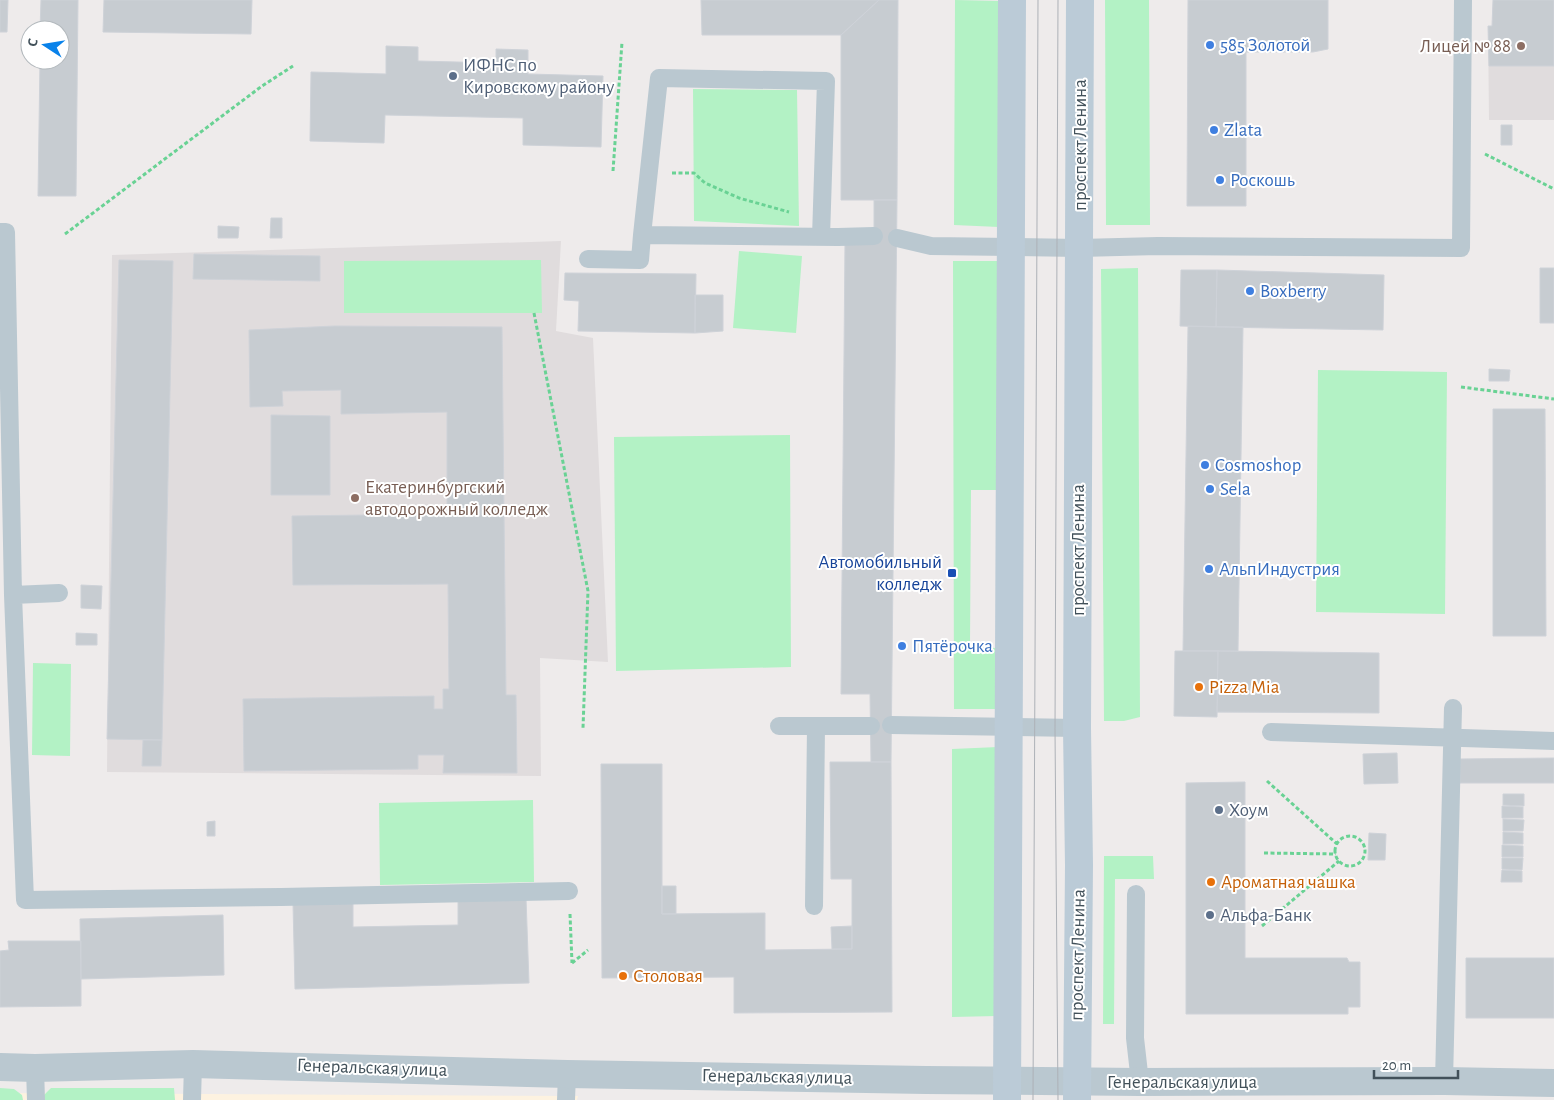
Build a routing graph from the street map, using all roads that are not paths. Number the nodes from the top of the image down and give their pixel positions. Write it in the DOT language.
graph roads {
  1 [pos="1012,0"];
  2 [pos="1080,0"];
  3 [pos="1463,0"];
  4 [pos="821,229"];
  5 [pos="0,232"];
  6 [pos="642,235"];
  7 [pos="874,236"];
  8 [pos="897,238"];
  9 [pos="1011,247"];
  10 [pos="1080,248"];
  11 [pos="588,258"];
  12 [pos="59,593"];
  13 [pos="9,602"];
  14 [pos="1453,708"];
  15 [pos="892,725"];
  16 [pos="779,726"];
  17 [pos="816,726"];
  18 [pos="871,726"];
  19 [pos="1010,727"];
  20 [pos="1077,728"];
  21 [pos="1271,732"];
  22 [pos="1452,737"];
  23 [pos="1554,741"];
  24 [pos="569,891"];
  25 [pos="1136,894"];
  26 [pos="814,906"];
  27 [pos="193,1064"];
  28 [pos="0,1067"];
  29 [pos="35,1068"];
  30 [pos="1444,1081"];
  31 [pos="1140,1082"];
  32 [pos="567,1087"];
  33 [pos="1547,1088"];
  34 [pos="1007,1090"];
  35 [pos="1077,1091"];
  36 [pos="1224,1091"];
  37 [pos="36,1100"];
  38 [pos="192,1100"];
  1 -- 9 [label="main road"];
  2 -- 10 [label="main road, проспект Ленина"];
  3 -- 10 [label="lane"];
  4 -- 6 [label="lane"];
  4 -- 6 [label="lane"];
  4 -- 7 [label="lane"];
  5 -- 13 [label="lane"];
  6 -- 11 [label="lane"];
  8 -- 9 [label="lane"];
  9 -- 10 [label="lane"];
  9 -- 19 [label="main road"];
  10 -- 20 [label="main road, проспект Ленина"];
  12 -- 13 [label="lane"];
  13 -- 24 [label="lane"];
  14 -- 22 [label="lane"];
  15 -- 19 [label="lane"];
  16 -- 17 [label="lane"];
  17 -- 18 [label="lane"];
  17 -- 26 [label="lane"];
  19 -- 20 [label="lane"];
  19 -- 34 [label="main road"];
  20 -- 35 [label="main road, проспект Ленина"];
  21 -- 22 [label="lane"];
  22 -- 23 [label="lane"];
  22 -- 30 [label="lane"];
  25 -- 31 [label="lane"];
  27 -- 29 [label="street, Генеральская улица"];
  27 -- 32 [label="street, Генеральская улица"];
  27 -- 38 [label="lane"];
  28 -- 29 [label="street, Генеральская улица"];
  29 -- 37 [label="lane"];
  30 -- 33 [label="street, Генеральская улица"];
  30 -- 36 [label="street, Генеральская улица"];
  31 -- 35 [label="street, Генеральская улица"];
  31 -- 36 [label="street, Генеральская улица"];
  32 -- 34 [label="street, Генеральская улица"];
  34 -- 35 [label="street, Генеральская улица"];
}
